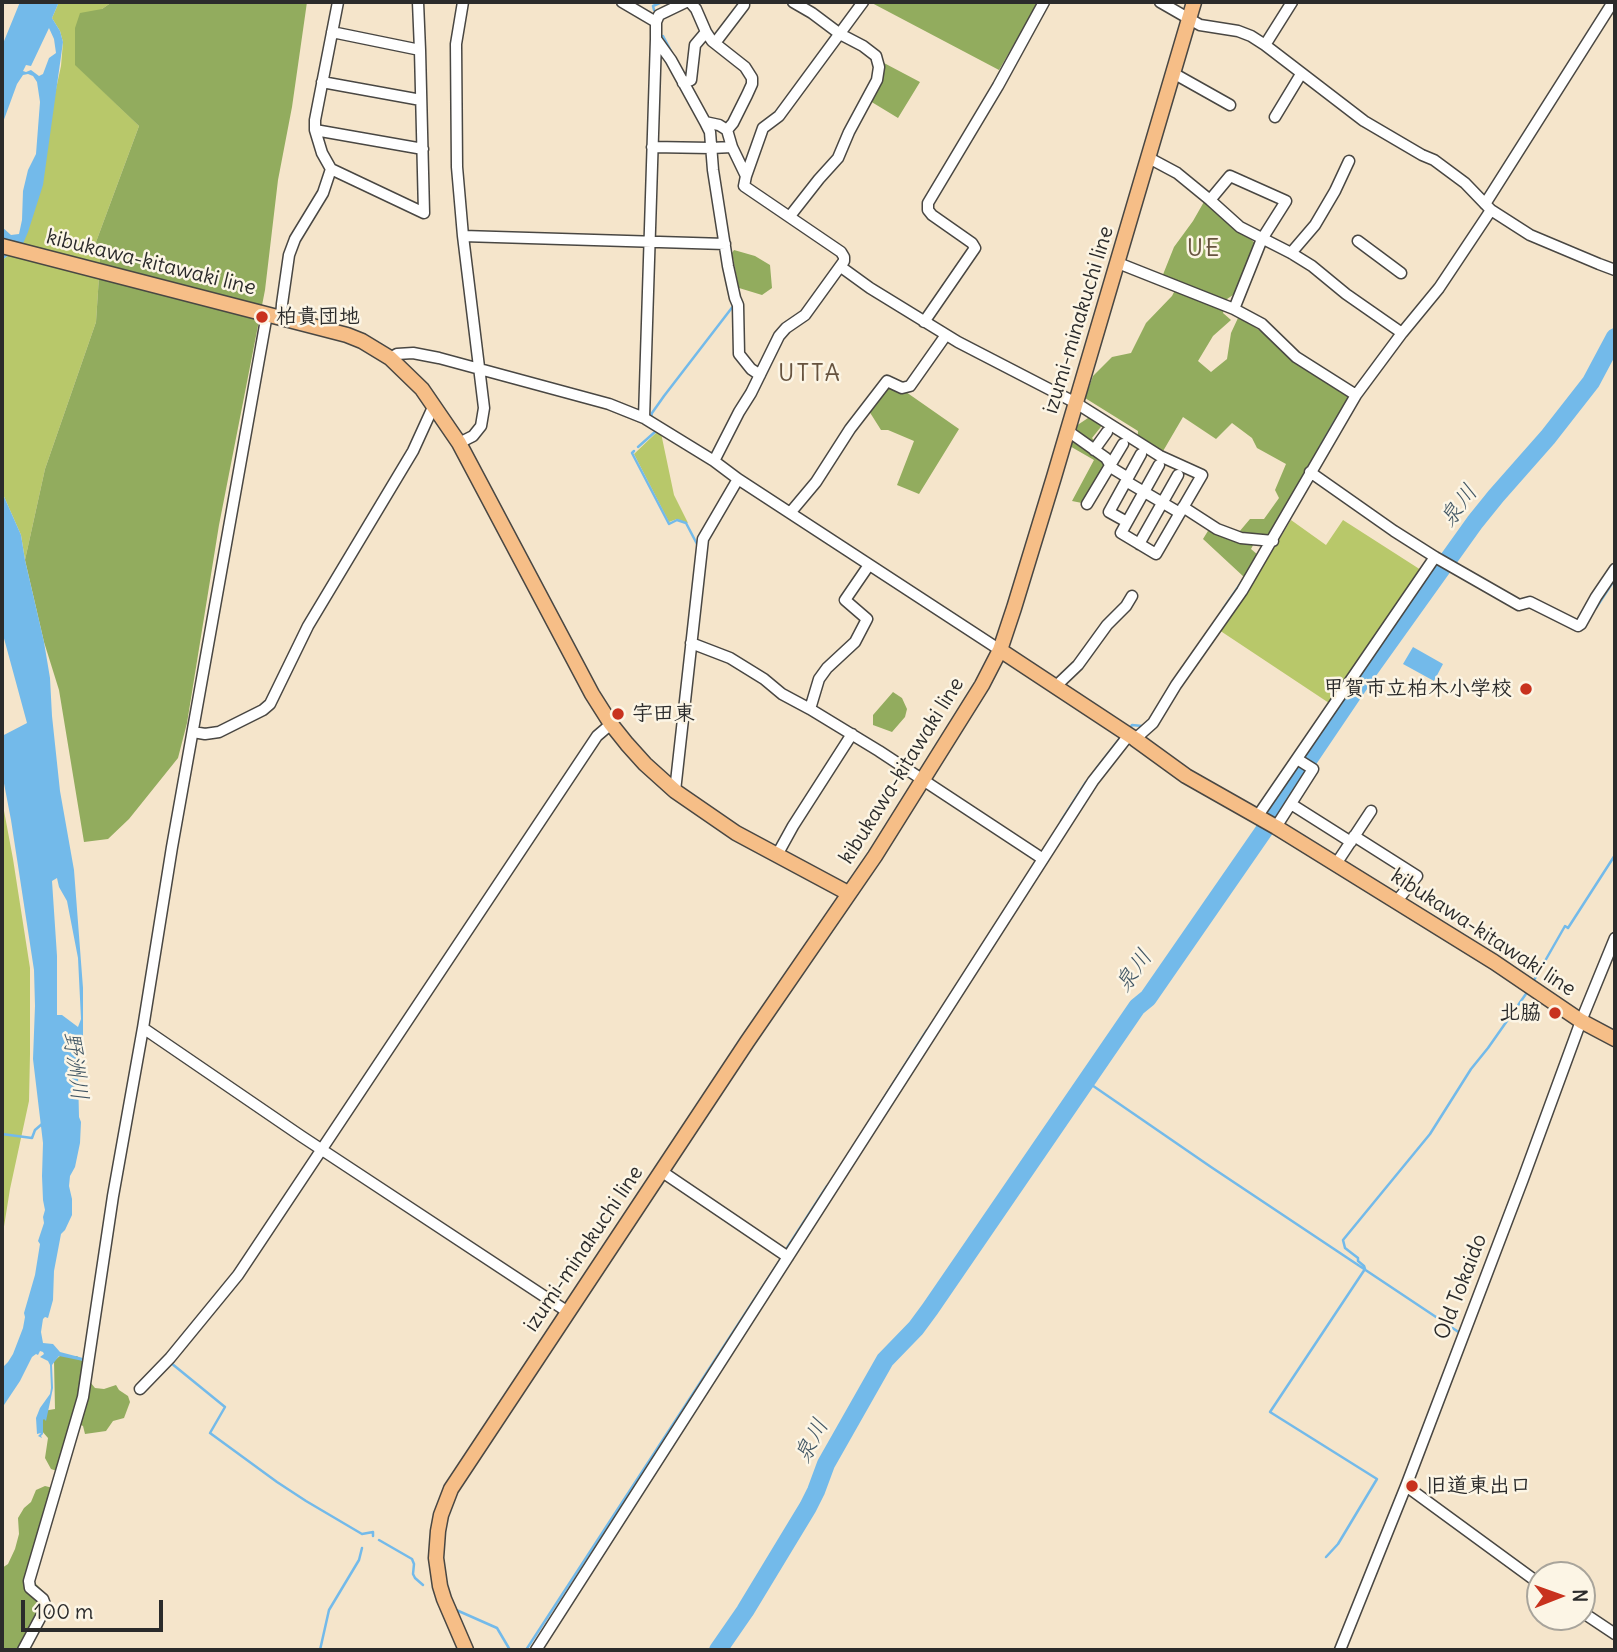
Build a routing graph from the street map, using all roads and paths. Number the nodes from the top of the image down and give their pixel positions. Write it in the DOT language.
graph roads {
  1 [pos="338,2"];
  2 [pos="418,2"];
  3 [pos="463,2"];
  4 [pos="622,2"];
  5 [pos="688,2"];
  6 [pos="793,2"];
  7 [pos="863,2"];
  8 [pos="1044,2"];
  9 [pos="1160,2"];
  10 [pos="1194,2"];
  11 [pos="1292,2"];
  12 [pos="1613,2"];
  13 [pos="744,5"];
  14 [pos="1189,20"];
  15 [pos="656,22"];
  16 [pos="332,32"];
  17 [pos="706,32"];
  18 [pos="840,34"];
  19 [pos="656,39"];
  20 [pos="715,43"];
  21 [pos="1265,44"];
  22 [pos="420,50"];
  23 [pos="1173,73"];
  24 [pos="1301,74"];
  25 [pos="323,82"];
  26 [pos="683,83"];
  27 [pos="421,100"];
  28 [pos="1230,105"];
  29 [pos="1275,117"];
  30 [pos="705,122"];
  31 [pos="315,130"];
  32 [pos="727,130"];
  33 [pos="732,146"];
  34 [pos="652,147"];
  35 [pos="711,148"];
  36 [pos="423,149"];
  37 [pos="1149,158"];
  38 [pos="1349,161"];
  39 [pos="331,170"];
  40 [pos="746,176"];
  41 [pos="1210,200"];
  42 [pos="1488,207"];
  43 [pos="790,216"];
  44 [pos="463,236"];
  45 [pos="1262,239"];
  46 [pos="1358,241"];
  47 [pos="649,243"];
  48 [pos="725,244"];
  49 [pos="2,246"];
  50 [pos="1291,253"];
  51 [pos="1118,263"];
  52 [pos="841,267"];
  53 [pos="1615,270"];
  54 [pos="1401,273"];
  55 [pos="1234,309"];
  56 [pos="274,316"];
  57 [pos="924,322"];
  58 [pos="1402,333"];
  59 [pos="946,335"];
  60 [pos="390,358"];
  61 [pos="479,368"];
  62 [pos="760,375"];
  63 [pos="1356,395"];
  64 [pos="1076,402"];
  65 [pos="434,405"];
  66 [pos="644,418"];
  67 [pos="1068,431"];
  68 [pos="1107,432"];
  69 [pos="459,443"];
  70 [pos="1123,444"];
  71 [pos="1094,450"];
  72 [pos="1140,454"];
  73 [pos="713,461"];
  74 [pos="1110,465"];
  75 [pos="1159,465"];
  76 [pos="1310,472"];
  77 [pos="1178,475"];
  78 [pos="738,479"];
  79 [pos="1127,479"];
  80 [pos="1144,492"];
  81 [pos="1162,502"];
  82 [pos="1087,503"];
  83 [pos="1182,510"];
  84 [pos="790,513"];
  85 [pos="1127,522"];
  86 [pos="1272,541"];
  87 [pos="1139,544"];
  88 [pos="1438,558"];
  89 [pos="869,565"];
  90 [pos="1615,569"];
  91 [pos="1132,596"];
  92 [pos="691,643"];
  93 [pos="1000,650"];
  94 [pos="1055,687"];
  95 [pos="810,709"];
  96 [pos="611,724"];
  97 [pos="193,732"];
  98 [pos="852,734"];
  99 [pos="1132,737"];
  100 [pos="1297,759"];
  101 [pos="923,781"];
  102 [pos="676,791"];
  103 [pos="1291,804"];
  104 [pos="1371,811"];
  105 [pos="1257,817"];
  106 [pos="1276,827"];
  107 [pos="1352,839"];
  108 [pos="777,855"];
  109 [pos="1043,859"];
  110 [pos="1336,864"];
  111 [pos="848,894"];
  112 [pos="1396,902"];
  113 [pos="1615,938"];
  114 [pos="1581,1021"];
  115 [pos="143,1028"];
  116 [pos="1615,1039"];
  117 [pos="322,1149"];
  118 [pos="661,1171"];
  119 [pos="788,1258"];
  120 [pos="568,1312"];
  121 [pos="140,1390"];
  122 [pos="1405,1486"];
  123 [pos="1526,1574"];
  124 [pos="1596,1621"];
  125 [pos="1615,1634"];
  126 [pos="23,1650"];
  127 [pos="466,1650"];
  128 [pos="536,1650"];
  129 [pos="1340,1650"];
  1 -- 16 [label="street"];
  2 -- 22 [label="street"];
  3 -- 44 [label="street"];
  4 -- 15 [label="street"];
  5 -- 15 [label="street"];
  5 -- 17 [label="street"];
  6 -- 18 [label="street"];
  7 -- 18 [label="street"];
  8 -- 57 [label="street"];
  9 -- 14 [label="street"];
  10 -- 14 [label="main road, izumi-minakuchi line"];
  11 -- 21 [label="street"];
  12 -- 42 [label="street"];
  13 -- 20 [label="street"];
  14 -- 21 [label="street"];
  14 -- 23 [label="main road, izumi-minakuchi line"];
  15 -- 19 [label="street"];
  16 -- 22 [label="street"];
  16 -- 25 [label="street"];
  17 -- 20 [label="street"];
  17 -- 26 [label="street"];
  18 -- 40 [label="street"];
  18 -- 43 [label="street"];
  19 -- 26 [label="street"];
  19 -- 34 [label="street"];
  20 -- 32 [label="street"];
  21 -- 24 [label="street"];
  22 -- 27 [label="street"];
  23 -- 28 [label="street"];
  23 -- 37 [label="main road, izumi-minakuchi line"];
  24 -- 29 [label="street"];
  24 -- 42 [label="street"];
  25 -- 27 [label="street"];
  25 -- 31 [label="street"];
  26 -- 30 [label="street"];
  27 -- 36 [label="street"];
  30 -- 32 [label="street"];
  30 -- 35 [label="street"];
  31 -- 36 [label="street"];
  31 -- 39 [label="street"];
  32 -- 33 [label="street"];
  33 -- 35 [label="street"];
  33 -- 40 [label="street"];
  34 -- 35 [label="street"];
  34 -- 47 [label="street"];
  35 -- 48 [label="street"];
  36 -- 39 [label="street"];
  37 -- 41 [label="street"];
  37 -- 51 [label="main road, izumi-minakuchi line"];
  38 -- 50 [label="street"];
  39 -- 56 [label="street"];
  40 -- 43 [label="street"];
  41 -- 45 [label="street"];
  41 -- 45 [label="street"];
  42 -- 53 [label="street"];
  42 -- 58 [label="street"];
  43 -- 52 [label="street"];
  44 -- 47 [label="street"];
  44 -- 61 [label="street"];
  45 -- 50 [label="street"];
  45 -- 55 [label="street"];
  46 -- 54 [label="street"];
  47 -- 48 [label="street"];
  47 -- 66 [label="street"];
  48 -- 62 [label="street"];
  49 -- 56 [label="main road, kibukawa-kitawaki line"];
  50 -- 58 [label="street"];
  51 -- 55 [label="street"];
  51 -- 64 [label="main road, izumi-minakuchi line"];
  52 -- 57 [label="street"];
  52 -- 62 [label="street"];
  55 -- 63 [label="street"];
  56 -- 60 [label="main road, kibukawa-kitawaki line"];
  56 -- 97 [label="street"];
  57 -- 59 [label="street"];
  58 -- 63 [label="street"];
  59 -- 64 [label="street"];
  59 -- 84 [label="street"];
  60 -- 61 [label="street"];
  60 -- 65 [label="main road, kibukawa-kitawaki line"];
  61 -- 66 [label="street"];
  61 -- 69 [label="street"];
  62 -- 73 [label="street"];
  63 -- 76 [label="street"];
  64 -- 67 [label="main road, izumi-minakuchi line"];
  64 -- 83 [label="street"];
  65 -- 69 [label="main road, kibukawa-kitawaki line"];
  65 -- 97 [label="street"];
  66 -- 73 [label="street"];
  67 -- 71 [label="street"];
  67 -- 93 [label="main road, izumi-minakuchi line"];
  68 -- 71 [label="street"];
  69 -- 96 [label="main road, kibukawa-kitawaki line"];
  70 -- 74 [label="street"];
  71 -- 74 [label="street"];
  72 -- 79 [label="street"];
  73 -- 78 [label="street"];
  74 -- 79 [label="street"];
  74 -- 82 [label="street"];
  75 -- 80 [label="street"];
  76 -- 86 [label="street"];
  76 -- 88 [label="street"];
  77 -- 81 [label="street"];
  78 -- 84 [label="street"];
  78 -- 92 [label="street"];
  79 -- 80 [label="street"];
  79 -- 85 [label="street"];
  80 -- 81 [label="street"];
  80 -- 85 [label="street"];
  81 -- 83 [label="street"];
  81 -- 87 [label="street"];
  83 -- 86 [label="street"];
  83 -- 87 [label="street"];
  84 -- 89 [label="street"];
  85 -- 87 [label="street"];
  86 -- 99 [label="street"];
  88 -- 90 [label="street"];
  88 -- 100 [label="street"];
  89 -- 93 [label="street"];
  89 -- 95 [label="street"];
  91 -- 94 [label="street"];
  92 -- 95 [label="street"];
  92 -- 102 [label="street"];
  93 -- 94 [label="main road, kibukawa-kitawaki line"];
  93 -- 101 [label="main road, kibukawa-kitawaki line"];
  94 -- 99 [label="main road, kibukawa-kitawaki line"];
  95 -- 98 [label="street"];
  96 -- 102 [label="main road, kibukawa-kitawaki line"];
  96 -- 117 [label="street"];
  97 -- 115 [label="street"];
  98 -- 101 [label="street"];
  98 -- 108 [label="street"];
  99 -- 105 [label="main road, kibukawa-kitawaki line"];
  99 -- 109 [label="street"];
  100 -- 103 [label="street"];
  100 -- 105 [label="street"];
  101 -- 109 [label="street"];
  101 -- 111 [label="main road, kibukawa-kitawaki line"];
  102 -- 108 [label="main road, kibukawa-kitawaki line"];
  103 -- 106 [label="street"];
  103 -- 107 [label="street"];
  104 -- 107 [label="street"];
  105 -- 106 [label="main road, kibukawa-kitawaki line"];
  106 -- 110 [label="main road, kibukawa-kitawaki line"];
  107 -- 110 [label="street"];
  107 -- 112 [label="street"];
  108 -- 111 [label="main road, kibukawa-kitawaki line"];
  109 -- 119 [label="street"];
  110 -- 112 [label="main road, kibukawa-kitawaki line"];
  111 -- 118 [label="main road, izumi-minakuchi line"];
  112 -- 114 [label="main road, kibukawa-kitawaki line"];
  113 -- 114 [label="street, Old Tokaido"];
  114 -- 116 [label="main road, kibukawa-kitawaki line"];
  114 -- 122 [label="street, Old Tokaido"];
  115 -- 117 [label="street"];
  115 -- 126 [label="street"];
  117 -- 120 [label="street"];
  117 -- 121 [label="street"];
  118 -- 119 [label="street"];
  118 -- 120 [label="main road, izumi-minakuchi line"];
  119 -- 128 [label="street"];
  120 -- 127 [label="main road, izumi-minakuchi line"];
  122 -- 123 [label="street"];
  122 -- 129 [label="street, Old Tokaido"];
  124 -- 125 [label="street"];
}
